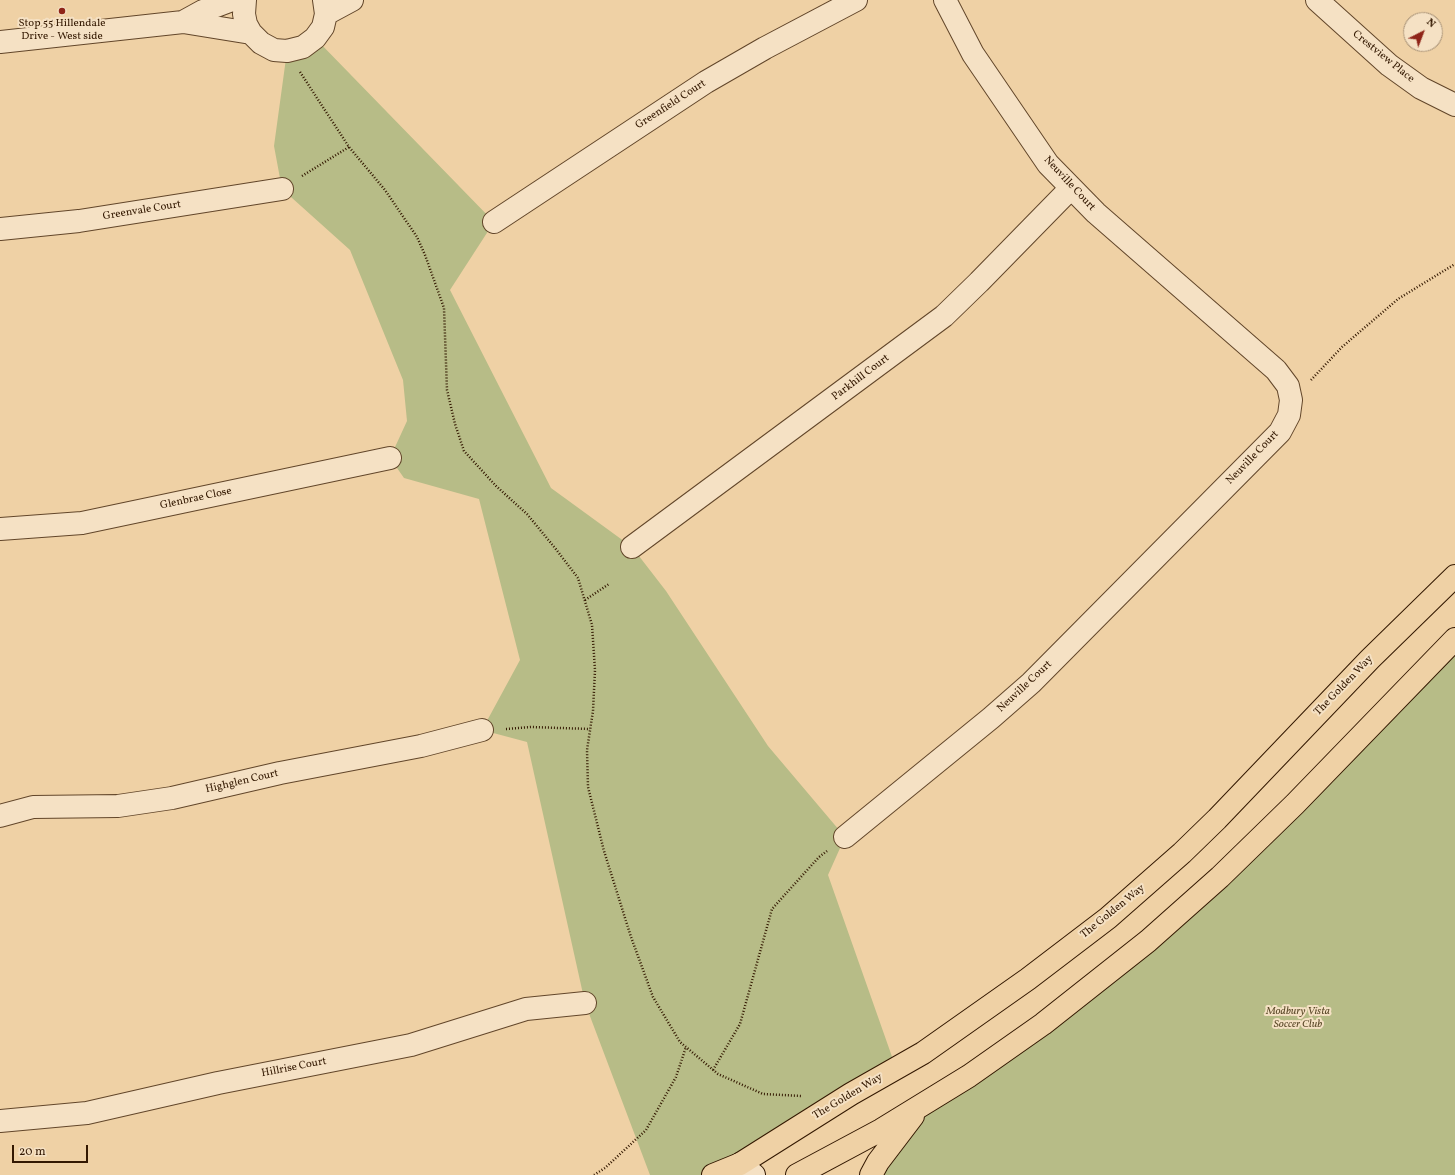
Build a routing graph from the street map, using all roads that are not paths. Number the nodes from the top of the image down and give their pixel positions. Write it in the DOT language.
graph roads {
  1 [pos="232,0"];
  2 [pos="245,0"];
  3 [pos="352,0"];
  4 [pos="856,0"];
  5 [pos="945,0"];
  6 [pos="1317,0"];
  7 [pos="325,7"];
  8 [pos="183,22"];
  9 [pos="251,33"];
  10 [pos="0,42"];
  11 [pos="1455,105"];
  12 [pos="1071,188"];
  13 [pos="282,189"];
  14 [pos="494,222"];
  15 [pos="0,229"];
  16 [pos="390,458"];
  17 [pos="0,529"];
  18 [pos="632,548"];
  19 [pos="1455,576"];
  20 [pos="1455,639"];
  21 [pos="482,730"];
  22 [pos="0,816"];
  23 [pos="845,838"];
  24 [pos="585,1003"];
  25 [pos="920,1107"];
  26 [pos="0,1121"];
  27 [pos="745,1171"];
  28 [pos="713,1175"];
  29 [pos="797,1175"];
  30 [pos="871,1175"];
  1 -- 8 [label="street"];
  2 -- 9 [label="street"];
  3 -- 7 [label="street"];
  4 -- 14 [label="street, Greenfield Court"];
  5 -- 12 [label="street, Neuville Court"];
  6 -- 11 [label="street, Crestview Place"];
  7 -- 9 [label="street"];
  8 -- 9 [label="street"];
  8 -- 10 [label="street"];
  12 -- 18 [label="street, Parkhill Court"];
  12 -- 23 [label="street, Neuville Court"];
  13 -- 15 [label="street, Greenvale Court"];
  16 -- 17 [label="street, Glenbrae Close"];
  19 -- 27 [label="main road, The Golden Way"];
  20 -- 25 [label="main road"];
  21 -- 22 [label="street, Highglen Court"];
  24 -- 26 [label="street, Hillrise Court"];
  25 -- 29 [label="main road"];
  25 -- 30 [label="main road"];
  27 -- 28 [label="main road, The Golden Way"];
}
